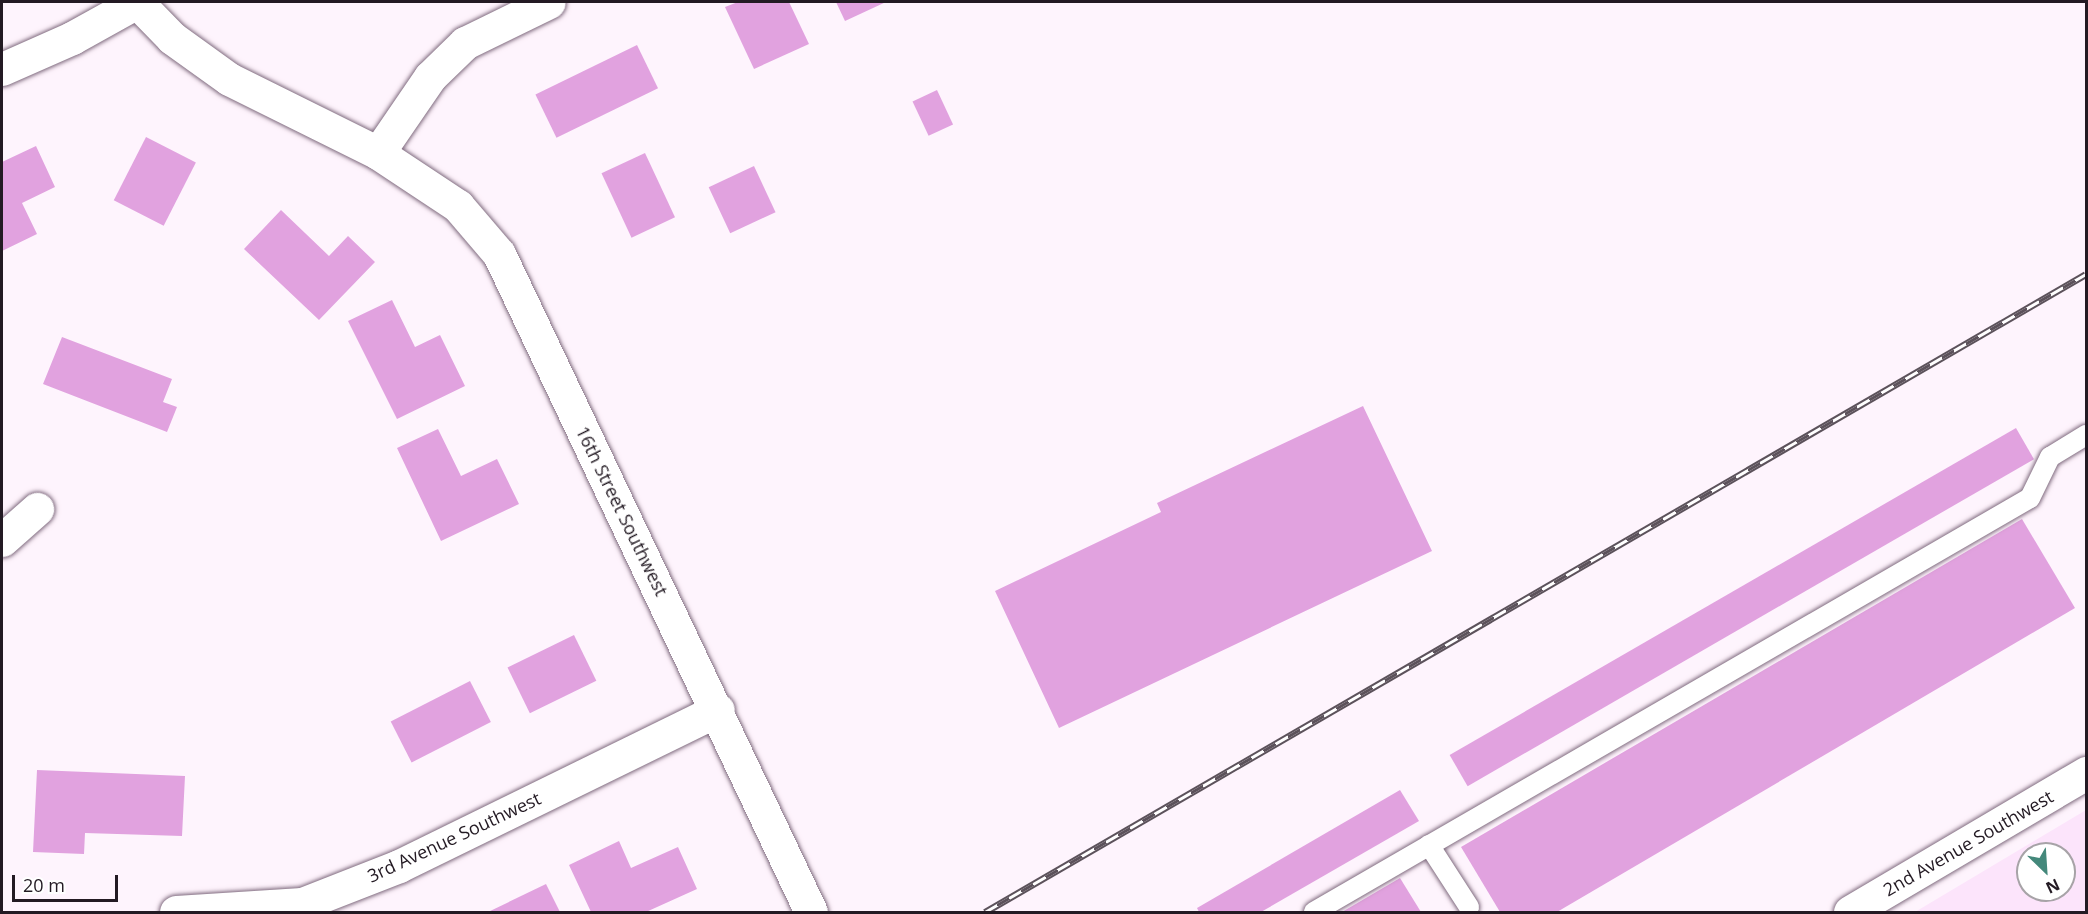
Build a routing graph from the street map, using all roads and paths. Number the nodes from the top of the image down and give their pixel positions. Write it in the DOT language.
graph roads {
  1 [pos="137,2"];
  2 [pos="549,2"];
  3 [pos="2,69"];
  4 [pos="378,153"];
  5 [pos="2086,435"];
  6 [pos="37,509"];
  7 [pos="2,540"];
  8 [pos="718,710"];
  9 [pos="2086,773"];
  10 [pos="1429,845"];
  11 [pos="1469,907"];
  12 [pos="176,912"];
  13 [pos="811,912"];
  14 [pos="1314,912"];
  15 [pos="1850,912"];
  1 -- 3 [label="street"];
  1 -- 4 [label="street, 16th Street Southwest"];
  2 -- 4 [label="street"];
  4 -- 8 [label="street, 16th Street Southwest"];
  5 -- 10 [label="lane"];
  6 -- 7 [label="street"];
  8 -- 12 [label="street, 3rd Avenue Southwest"];
  8 -- 13 [label="street, 16th Street Southwest"];
  9 -- 15 [label="street, 2nd Avenue Southwest"];
  10 -- 11 [label="lane"];
  10 -- 14 [label="lane"];
}
